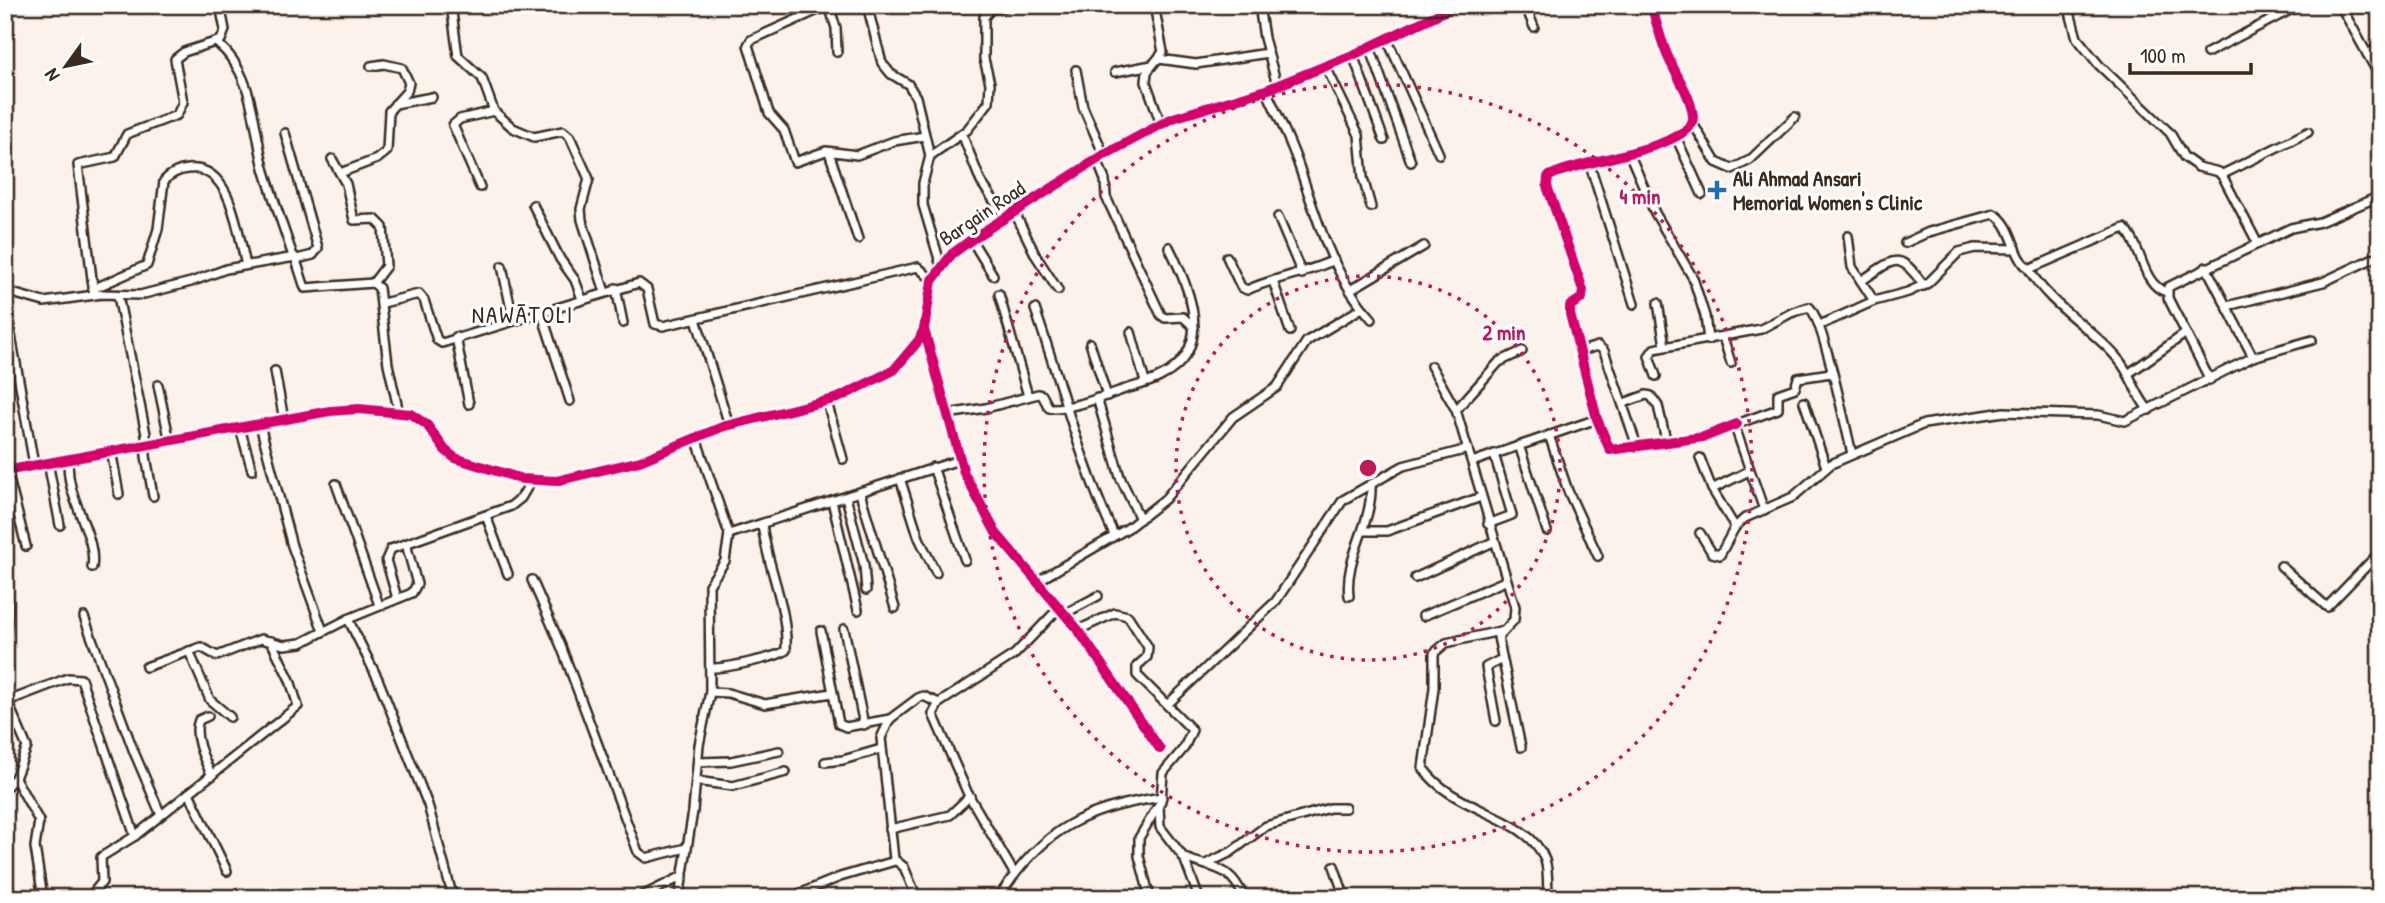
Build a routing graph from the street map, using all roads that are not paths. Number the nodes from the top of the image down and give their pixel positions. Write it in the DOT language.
graph roads {
  1 [pos="220,5"];
  2 [pos="452,5"];
  3 [pos="829,5"];
  4 [pos="867,5"];
  5 [pos="1013,5"];
  6 [pos="1068,5"];
  7 [pos="1097,5"];
  8 [pos="1154,5"];
  9 [pos="1259,5"];
  10 [pos="1457,5"];
  11 [pos="1525,5"];
  12 [pos="1651,5"];
  13 [pos="2068,5"];
  14 [pos="2300,5"];
  15 [pos="2340,5"];
  16 [pos="1534,27"];
  17 [pos="1387,39"];
  18 [pos="217,43"];
  19 [pos="1370,47"];
  20 [pos="2380,47"];
  21 [pos="837,52"];
  22 [pos="1268,53"];
  23 [pos="2207,53"];
  24 [pos="2367,54"];
  25 [pos="1353,55"];
  26 [pos="1156,62"];
  27 [pos="1325,65"];
  28 [pos="371,66"];
  29 [pos="1076,70"];
  30 [pos="1115,72"];
  31 [pos="2380,77"];
  32 [pos="1277,85"];
  33 [pos="1266,90"];
  34 [pos="432,97"];
  35 [pos="392,105"];
  36 [pos="494,111"];
  37 [pos="1795,117"];
  38 [pos="1692,122"];
  39 [pos="1161,124"];
  40 [pos="2308,132"];
  41 [pos="285,133"];
  42 [pos="962,134"];
  43 [pos="925,136"];
  44 [pos="1676,137"];
  45 [pos="1384,139"];
  46 [pos="829,152"];
  47 [pos="1629,153"];
  48 [pos="1439,154"];
  49 [pos="1104,155"];
  50 [pos="930,156"];
  51 [pos="332,159"];
  52 [pos="1097,160"];
  53 [pos="1411,162"];
  54 [pos="1589,162"];
  55 [pos="340,173"];
  56 [pos="2221,175"];
  57 [pos="480,187"];
  58 [pos="1702,194"];
  59 [pos="2380,196"];
  60 [pos="533,205"];
  61 [pos="1371,206"];
  62 [pos="1015,213"];
  63 [pos="1278,217"];
  64 [pos="1006,218"];
  65 [pos="1848,236"];
  66 [pos="858,239"];
  67 [pos="971,239"];
  68 [pos="1905,243"];
  69 [pos="2258,244"];
  70 [pos="1169,247"];
  71 [pos="1424,247"];
  72 [pos="2016,249"];
  73 [pos="2380,255"];
  74 [pos="1227,257"];
  75 [pos="295,258"];
  76 [pos="1334,260"];
  77 [pos="246,265"];
  78 [pos="502,266"];
  79 [pos="941,266"];
  80 [pos="2206,267"];
  81 [pos="2029,269"];
  82 [pos="1302,274"];
  83 [pos="993,275"];
  84 [pos="932,280"];
  85 [pos="1273,281"];
  86 [pos="1861,281"];
  87 [pos="373,283"];
  88 [pos="1924,286"];
  89 [pos="616,288"];
  90 [pos="1058,290"];
  91 [pos="1350,290"];
  92 [pos="5,291"];
  93 [pos="93,292"];
  94 [pos="605,292"];
  95 [pos="2166,292"];
  96 [pos="999,295"];
  97 [pos="118,296"];
  98 [pos="582,299"];
  99 [pos="5,301"];
  100 [pos="1874,301"];
  101 [pos="383,303"];
  102 [pos="1658,303"];
  103 [pos="1634,304"];
  104 [pos="2227,306"];
  105 [pos="1362,308"];
  106 [pos="1035,309"];
  107 [pos="541,311"];
  108 [pos="513,319"];
  109 [pos="696,319"];
  110 [pos="1372,319"];
  111 [pos="623,323"];
  112 [pos="1820,326"];
  113 [pos="1194,327"];
  114 [pos="924,329"];
  115 [pos="1290,331"];
  116 [pos="1131,332"];
  117 [pos="2186,333"];
  118 [pos="456,337"];
  119 [pos="1723,337"];
  120 [pos="1708,340"];
  121 [pos="2312,340"];
  122 [pos="1090,343"];
  123 [pos="1665,346"];
  124 [pos="1522,351"];
  125 [pos="1581,351"];
  126 [pos="2253,357"];
  127 [pos="1731,363"];
  128 [pos="1431,366"];
  129 [pos="275,371"];
  130 [pos="1831,373"];
  131 [pos="2128,374"];
  132 [pos="1656,376"];
  133 [pos="2210,380"];
  134 [pos="1145,382"];
  135 [pos="158,385"];
  136 [pos="1028,396"];
  137 [pos="1107,396"];
  138 [pos="1097,398"];
  139 [pos="570,401"];
  140 [pos="827,402"];
  141 [pos="1804,402"];
  142 [pos="1624,403"];
  143 [pos="469,404"];
  144 [pos="1067,405"];
  145 [pos="1456,410"];
  146 [pos="2149,410"];
  147 [pos="399,413"];
  148 [pos="947,414"];
  149 [pos="1597,419"];
  150 [pos="285,420"];
  151 [pos="1737,424"];
  152 [pos="260,425"];
  153 [pos="729,425"];
  154 [pos="240,428"];
  155 [pos="1549,435"];
  156 [pos="696,439"];
  157 [pos="170,442"];
  158 [pos="1667,444"];
  159 [pos="147,445"];
  160 [pos="1520,445"];
  161 [pos="1637,446"];
  162 [pos="1468,449"];
  163 [pos="111,450"];
  164 [pos="1494,454"];
  165 [pos="1852,454"];
  166 [pos="69,458"];
  167 [pos="1700,458"];
  168 [pos="843,459"];
  169 [pos="959,460"];
  170 [pos="47,462"];
  171 [pos="1472,462"];
  172 [pos="34,465"];
  173 [pos="933,467"];
  174 [pos="1826,467"];
  175 [pos="252,470"];
  176 [pos="6,471"];
  177 [pos="1749,471"];
  178 [pos="900,478"];
  179 [pos="531,481"];
  180 [pos="336,484"];
  181 [pos="1371,484"];
  182 [pos="1712,489"];
  183 [pos="860,493"];
  184 [pos="119,494"];
  185 [pos="153,496"];
  186 [pos="846,497"];
  187 [pos="1481,497"];
  188 [pos="832,501"];
  189 [pos="1764,510"];
  190 [pos="486,516"];
  191 [pos="1140,519"];
  192 [pos="762,524"];
  193 [pos="1488,524"];
  194 [pos="61,525"];
  195 [pos="1735,527"];
  196 [pos="1363,531"];
  197 [pos="1546,531"];
  198 [pos="1700,533"];
  199 [pos="729,534"];
  200 [pos="1114,535"];
  201 [pos="1493,542"];
  202 [pos="406,544"];
  203 [pos="26,546"];
  204 [pos="2380,552"];
  205 [pos="1598,555"];
  206 [pos="965,560"];
  207 [pos="2281,566"];
  208 [pos="92,568"];
  209 [pos="936,573"];
  210 [pos="508,574"];
  211 [pos="1415,578"];
  212 [pos="532,580"];
  213 [pos="1505,581"];
  214 [pos="1036,582"];
  215 [pos="5,586"];
  216 [pos="866,590"];
  217 [pos="1098,596"];
  218 [pos="1349,596"];
  219 [pos="397,598"];
  220 [pos="379,605"];
  221 [pos="895,608"];
  222 [pos="858,610"];
  223 [pos="1062,611"];
  224 [pos="1423,616"];
  225 [pos="84,617"];
  226 [pos="348,619"];
  227 [pos="844,629"];
  228 [pos="1078,630"];
  229 [pos="323,631"];
  230 [pos="821,631"];
  231 [pos="1500,631"];
  232 [pos="271,641"];
  233 [pos="189,651"];
  234 [pos="5,657"];
  235 [pos="1502,659"];
  236 [pos="146,667"];
  237 [pos="710,668"];
  238 [pos="710,692"];
  239 [pos="832,693"];
  240 [pos="7,699"];
  241 [pos="939,702"];
  242 [pos="1169,703"];
  243 [pos="208,716"];
  244 [pos="230,717"];
  245 [pos="890,719"];
  246 [pos="1496,721"];
  247 [pos="864,724"];
  248 [pos="1521,747"];
  249 [pos="881,749"];
  250 [pos="1160,749"];
  251 [pos="779,751"];
  252 [pos="698,762"];
  253 [pos="825,762"];
  254 [pos="786,772"];
  255 [pos="212,776"];
  256 [pos="15,778"];
  257 [pos="696,781"];
  258 [pos="5,788"];
  259 [pos="189,793"];
  260 [pos="970,796"];
  261 [pos="1162,797"];
  262 [pos="1158,806"];
  263 [pos="1345,808"];
  264 [pos="161,815"];
  265 [pos="890,829"];
  266 [pos="135,836"];
  267 [pos="686,848"];
  268 [pos="1184,858"];
  269 [pos="895,862"];
  270 [pos="1208,863"];
  271 [pos="1334,866"];
  272 [pos="227,871"];
  273 [pos="1014,873"];
  274 [pos="683,876"];
  275 [pos="1001,894"];
  276 [pos="43,898"];
  277 [pos="89,898"];
  278 [pos="453,898"];
  279 [pos="638,898"];
  280 [pos="679,898"];
  281 [pos="789,898"];
  282 [pos="917,898"];
  283 [pos="1150,898"];
  284 [pos="1199,898"];
  285 [pos="1244,898"];
  286 [pos="1345,898"];
  287 [pos="1548,898"];
  1 -- 18 [label="street"];
  2 -- 36 [label="street"];
  3 -- 21 [label="street"];
  3 -- 46 [label="street"];
  4 -- 43 [label="street"];
  5 -- 42 [label="street"];
  6 -- 7 [label="street"];
  8 -- 26 [label="street"];
  9 -- 22 [label="street"];
  10 -- 17 [label="street, Bargain Road"];
  11 -- 16 [label="street"];
  12 -- 38 [label="street"];
  13 -- 56 [label="street"];
  14 -- 23 [label="street"];
  15 -- 24 [label="street"];
  17 -- 19 [label="street, Bargain Road"];
  17 -- 48 [label="street"];
  18 -- 75 [label="street"];
  18 -- 93 [label="street"];
  19 -- 25 [label="street, Bargain Road"];
  19 -- 53 [label="street"];
  20 -- 24 [label="street"];
  22 -- 26 [label="street"];
  22 -- 32 [label="street"];
  24 -- 31 [label="street"];
  25 -- 27 [label="street, Bargain Road"];
  25 -- 45 [label="street"];
  26 -- 30 [label="street"];
  26 -- 39 [label="street"];
  27 -- 32 [label="street, Bargain Road"];
  27 -- 61 [label="street"];
  28 -- 35 [label="street"];
  29 -- 49 [label="street"];
  32 -- 33 [label="street, Bargain Road"];
  33 -- 39 [label="street, Bargain Road"];
  33 -- 76 [label="street"];
  34 -- 35 [label="street"];
  35 -- 55 [label="street"];
  36 -- 57 [label="street"];
  36 -- 94 [label="street"];
  37 -- 38 [label="street"];
  38 -- 44 [label="street"];
  39 -- 49 [label="street, Bargain Road"];
  40 -- 56 [label="street"];
  41 -- 75 [label="street"];
  42 -- 50 [label="street"];
  42 -- 64 [label="street"];
  43 -- 46 [label="street"];
  43 -- 50 [label="street"];
  44 -- 47 [label="street"];
  44 -- 58 [label="street"];
  46 -- 66 [label="street"];
  47 -- 54 [label="street"];
  47 -- 120 [label="street"];
  49 -- 52 [label="street, Bargain Road"];
  50 -- 79 [label="street"];
  51 -- 55 [label="street"];
  52 -- 62 [label="street, Bargain Road"];
  52 -- 113 [label="street"];
  54 -- 103 [label="street"];
  54 -- 125 [label="street"];
  55 -- 87 [label="street"];
  56 -- 69 [label="street"];
  59 -- 69 [label="street"];
  60 -- 98 [label="street"];
  62 -- 64 [label="street, Bargain Road"];
  62 -- 90 [label="street"];
  63 -- 82 [label="street"];
  64 -- 67 [label="street, Bargain Road"];
  65 -- 86 [label="street"];
  67 -- 79 [label="street, Bargain Road"];
  67 -- 83 [label="street"];
  68 -- 72 [label="street"];
  69 -- 80 [label="street"];
  70 -- 113 [label="street"];
  71 -- 91 [label="street"];
  72 -- 81 [label="street"];
  72 -- 88 [label="street"];
  73 -- 104 [label="street"];
  74 -- 85 [label="street"];
  75 -- 77 [label="street"];
  75 -- 87 [label="street"];
  76 -- 82 [label="street"];
  76 -- 91 [label="street"];
  77 -- 93 [label="street"];
  77 -- 97 [label="street"];
  78 -- 108 [label="street"];
  79 -- 84 [label="street, Bargain Road"];
  80 -- 95 [label="street"];
  80 -- 104 [label="street"];
  81 -- 95 [label="street"];
  81 -- 131 [label="street"];
  82 -- 85 [label="street"];
  84 -- 109 [label="street"];
  84 -- 114 [label="street, Bargain Road"];
  85 -- 115 [label="street"];
  86 -- 88 [label="street"];
  86 -- 100 [label="street"];
  87 -- 101 [label="street"];
  88 -- 100 [label="street"];
  89 -- 94 [label="street"];
  89 -- 109 [label="street"];
  89 -- 111 [label="street"];
  91 -- 105 [label="street"];
  92 -- 93 [label="street"];
  93 -- 97 [label="street"];
  94 -- 98 [label="street"];
  95 -- 117 [label="street"];
  96 -- 136 [label="street"];
  97 -- 159 [label="street"];
  98 -- 107 [label="street"];
  99 -- 172 [label="street"];
  100 -- 112 [label="street"];
  101 -- 118 [label="street"];
  101 -- 147 [label="street"];
  102 -- 123 [label="street"];
  104 -- 126 [label="street"];
  105 -- 110 [label="street"];
  105 -- 191 [label="street"];
  106 -- 144 [label="street"];
  107 -- 108 [label="street"];
  107 -- 139 [label="street"];
  108 -- 118 [label="street"];
  109 -- 153 [label="street"];
  112 -- 119 [label="street"];
  112 -- 130 [label="street"];
  113 -- 134 [label="street"];
  114 -- 140 [label="street"];
  114 -- 148 [label="street, Bargain Road"];
  116 -- 134 [label="street"];
  117 -- 131 [label="street"];
  117 -- 133 [label="street"];
  118 -- 143 [label="street"];
  119 -- 120 [label="street"];
  119 -- 127 [label="street"];
  120 -- 123 [label="street"];
  121 -- 126 [label="street"];
  122 -- 137 [label="street"];
  123 -- 132 [label="street"];
  124 -- 145 [label="street"];
  125 -- 142 [label="street"];
  125 -- 149 [label="street"];
  126 -- 133 [label="street"];
  128 -- 145 [label="street"];
  129 -- 150 [label="street"];
  130 -- 151 [label="street"];
  130 -- 165 [label="street"];
  131 -- 146 [label="street"];
  133 -- 146 [label="street"];
  134 -- 137 [label="street"];
  135 -- 157 [label="street"];
  136 -- 144 [label="street"];
  136 -- 148 [label="street"];
  137 -- 138 [label="street"];
  138 -- 144 [label="street"];
  138 -- 191 [label="street"];
  140 -- 153 [label="street"];
  140 -- 168 [label="street"];
  141 -- 174 [label="street"];
  142 -- 158 [label="street"];
  142 -- 161 [label="street"];
  144 -- 200 [label="street"];
  145 -- 162 [label="street"];
  146 -- 165 [label="street"];
  147 -- 150 [label="street"];
  147 -- 179 [label="street"];
  148 -- 169 [label="street, Bargain Road"];
  149 -- 155 [label="street"];
  149 -- 161 [label="street"];
  150 -- 152 [label="street"];
  151 -- 158 [label="street"];
  151 -- 177 [label="street"];
  152 -- 154 [label="street"];
  152 -- 229 [label="street"];
  153 -- 156 [label="street"];
  154 -- 157 [label="street"];
  154 -- 175 [label="street"];
  155 -- 160 [label="street"];
  155 -- 205 [label="street"];
  156 -- 179 [label="street"];
  156 -- 199 [label="street"];
  157 -- 159 [label="street"];
  158 -- 161 [label="street"];
  159 -- 163 [label="street"];
  159 -- 185 [label="street"];
  160 -- 164 [label="street"];
  160 -- 197 [label="street"];
  162 -- 171 [label="street"];
  162 -- 181 [label="street"];
  163 -- 166 [label="street"];
  163 -- 184 [label="street"];
  164 -- 171 [label="street"];
  164 -- 193 [label="street"];
  165 -- 174 [label="street"];
  166 -- 170 [label="street"];
  166 -- 208 [label="street"];
  167 -- 182 [label="street"];
  169 -- 173 [label="street"];
  169 -- 214 [label="street, Bargain Road"];
  170 -- 172 [label="street"];
  170 -- 194 [label="street"];
  171 -- 187 [label="street"];
  172 -- 176 [label="street"];
  173 -- 178 [label="street"];
  173 -- 206 [label="street"];
  174 -- 189 [label="street"];
  176 -- 203 [label="street"];
  177 -- 182 [label="street"];
  177 -- 189 [label="street"];
  178 -- 183 [label="street"];
  178 -- 209 [label="street"];
  179 -- 190 [label="street"];
  180 -- 220 [label="street"];
  181 -- 196 [label="street"];
  181 -- 242 [label="street"];
  182 -- 195 [label="street"];
  183 -- 186 [label="street"];
  183 -- 221 [label="street"];
  186 -- 188 [label="street"];
  186 -- 216 [label="street"];
  187 -- 193 [label="street"];
  187 -- 196 [label="street"];
  188 -- 192 [label="street"];
  188 -- 222 [label="street"];
  189 -- 195 [label="street"];
  190 -- 202 [label="street"];
  190 -- 210 [label="street"];
  191 -- 200 [label="street"];
  192 -- 199 [label="street"];
  192 -- 237 [label="street"];
  193 -- 201 [label="street"];
  195 -- 198 [label="street"];
  196 -- 218 [label="street"];
  199 -- 237 [label="street"];
  200 -- 214 [label="street"];
  201 -- 211 [label="street"];
  201 -- 213 [label="street"];
  202 -- 219 [label="street"];
  202 -- 219 [label="street"];
  204 -- 207 [label="street"];
  212 -- 267 [label="street"];
  213 -- 224 [label="street"];
  213 -- 231 [label="street"];
  214 -- 223 [label="street, Bargain Road"];
  215 -- 234 [label="street"];
  217 -- 223 [label="street"];
  219 -- 220 [label="street"];
  220 -- 226 [label="street"];
  223 -- 228 [label="street, Bargain Road"];
  223 -- 241 [label="street"];
  225 -- 264 [label="street"];
  226 -- 229 [label="street"];
  226 -- 278 [label="street"];
  227 -- 247 [label="street"];
  228 -- 242 [label="street"];
  228 -- 250 [label="street, Bargain Road"];
  229 -- 232 [label="street"];
  230 -- 239 [label="street"];
  231 -- 235 [label="street"];
  231 -- 287 [label="street"];
  232 -- 233 [label="street"];
  232 -- 255 [label="street"];
  233 -- 236 [label="street"];
  233 -- 244 [label="street"];
  235 -- 246 [label="street"];
  235 -- 248 [label="street"];
  237 -- 238 [label="street"];
  238 -- 239 [label="street"];
  238 -- 252 [label="street"];
  239 -- 247 [label="street"];
  240 -- 256 [label="street"];
  240 -- 266 [label="street"];
  241 -- 245 [label="street"];
  241 -- 260 [label="street"];
  242 -- 261 [label="street"];
  243 -- 255 [label="street"];
  245 -- 247 [label="street"];
  245 -- 249 [label="street"];
  249 -- 253 [label="street"];
  249 -- 265 [label="street"];
  251 -- 252 [label="street"];
  252 -- 257 [label="street"];
  254 -- 257 [label="street"];
  255 -- 259 [label="street"];
  256 -- 258 [label="street"];
  256 -- 276 [label="street"];
  257 -- 267 [label="street"];
  259 -- 264 [label="street"];
  259 -- 272 [label="street"];
  260 -- 265 [label="street"];
  260 -- 273 [label="street"];
  261 -- 262 [label="street"];
  261 -- 273 [label="street"];
  262 -- 268 [label="street"];
  262 -- 283 [label="street"];
  263 -- 270 [label="street"];
  264 -- 266 [label="street"];
  265 -- 269 [label="street"];
  266 -- 277 [label="street"];
  267 -- 274 [label="street"];
  268 -- 270 [label="street"];
  268 -- 284 [label="street"];
  269 -- 281 [label="street"];
  269 -- 282 [label="street"];
  270 -- 285 [label="street"];
  271 -- 286 [label="street"];
  273 -- 275 [label="street"];
  274 -- 279 [label="street"];
  274 -- 280 [label="street"];
}
